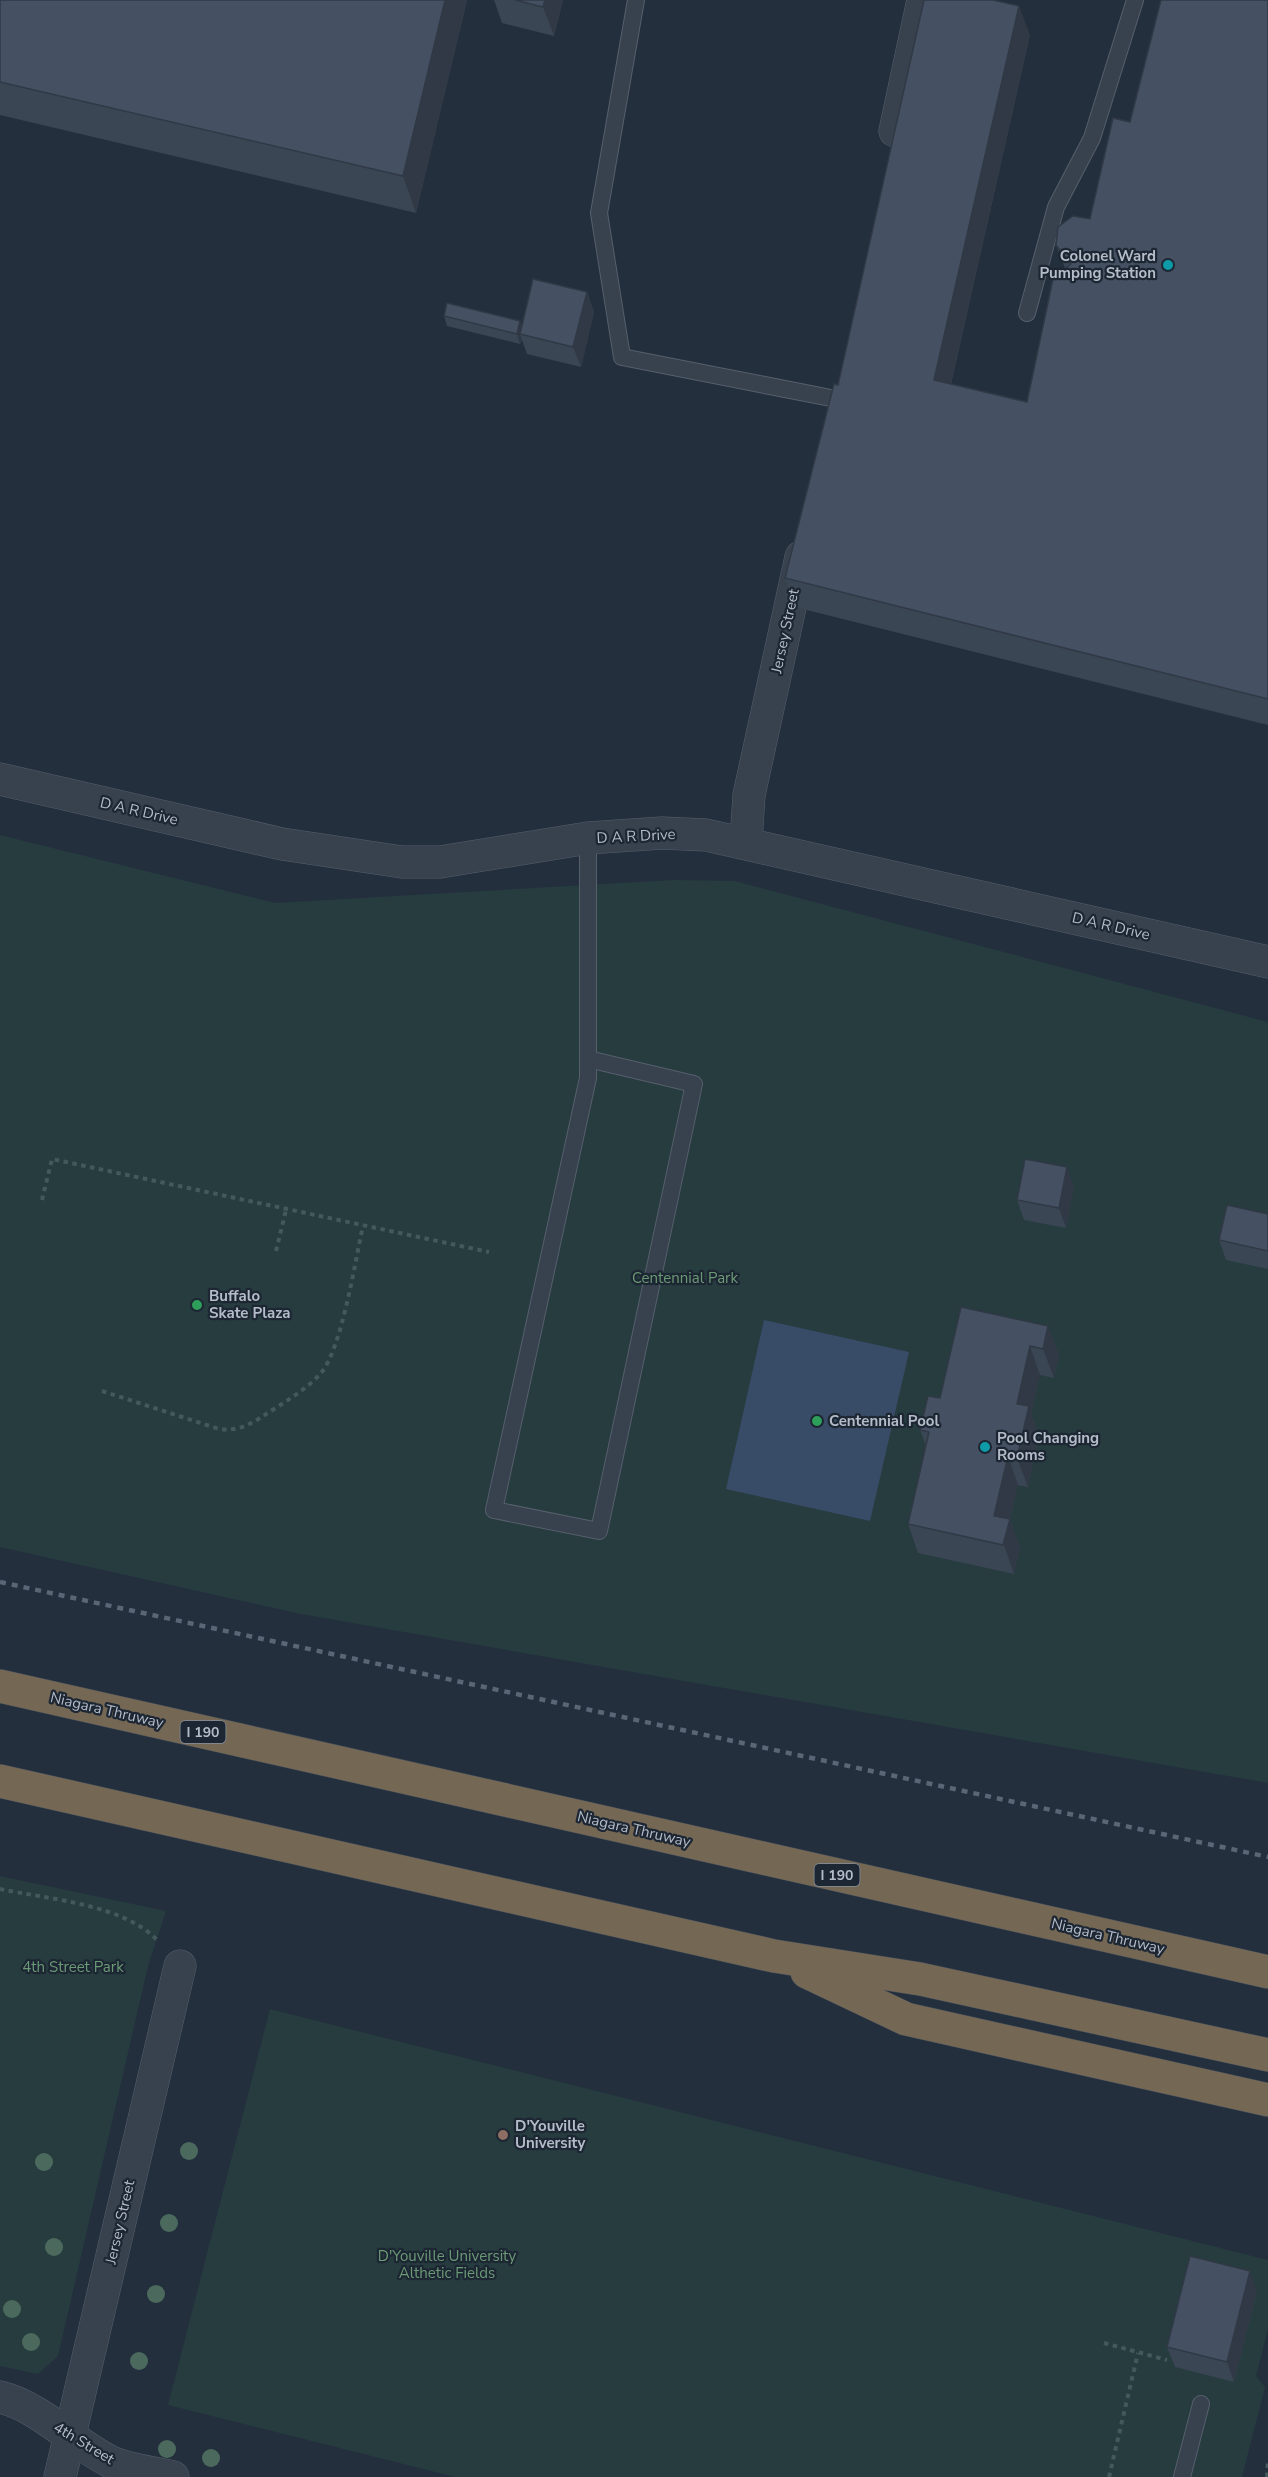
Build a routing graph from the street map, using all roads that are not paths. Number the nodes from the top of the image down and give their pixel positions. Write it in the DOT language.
graph roads {
  1 [pos="636,0"];
  2 [pos="923,0"];
  3 [pos="1135,0"];
  4 [pos="888,159"];
  5 [pos="1027,313"];
  6 [pos="836,399"];
  7 [pos="808,526"];
  8 [pos="0,779"];
  9 [pos="588,838"];
  10 [pos="746,842"];
  11 [pos="1268,962"];
  12 [pos="588,1059"];
  13 [pos="0,1686"];
  14 [pos="0,1781"];
  15 [pos="774,1956"];
  16 [pos="180,1966"];
  17 [pos="1268,1972"];
  18 [pos="1268,2055"];
  19 [pos="1268,2100"];
  20 [pos="0,2397"];
  21 [pos="1201,2404"];
  22 [pos="69,2438"];
  23 [pos="60,2477"];
  24 [pos="173,2477"];
  25 [pos="1182,2477"];
  1 -- 6 [label="lane"];
  2 -- 4 [label="street"];
  3 -- 5 [label="lane"];
  7 -- 10 [label="street, Jersey Street"];
  8 -- 9 [label="street, D A R Drive"];
  9 -- 10 [label="street, D A R Drive"];
  9 -- 12 [label="lane"];
  10 -- 11 [label="street, D A R Drive"];
  12 -- 12 [label="lane"];
  13 -- 17 [label="highway, Niagara Thruway / I 190"];
  14 -- 15 [label="highway"];
  15 -- 18 [label="highway"];
  15 -- 19 [label="highway"];
  16 -- 22 [label="street, Jersey Street"];
  20 -- 22 [label="street, 4th Street"];
  21 -- 25 [label="lane"];
  22 -- 23 [label="street, Jersey Street"];
  22 -- 24 [label="street, 4th Street"];
}
